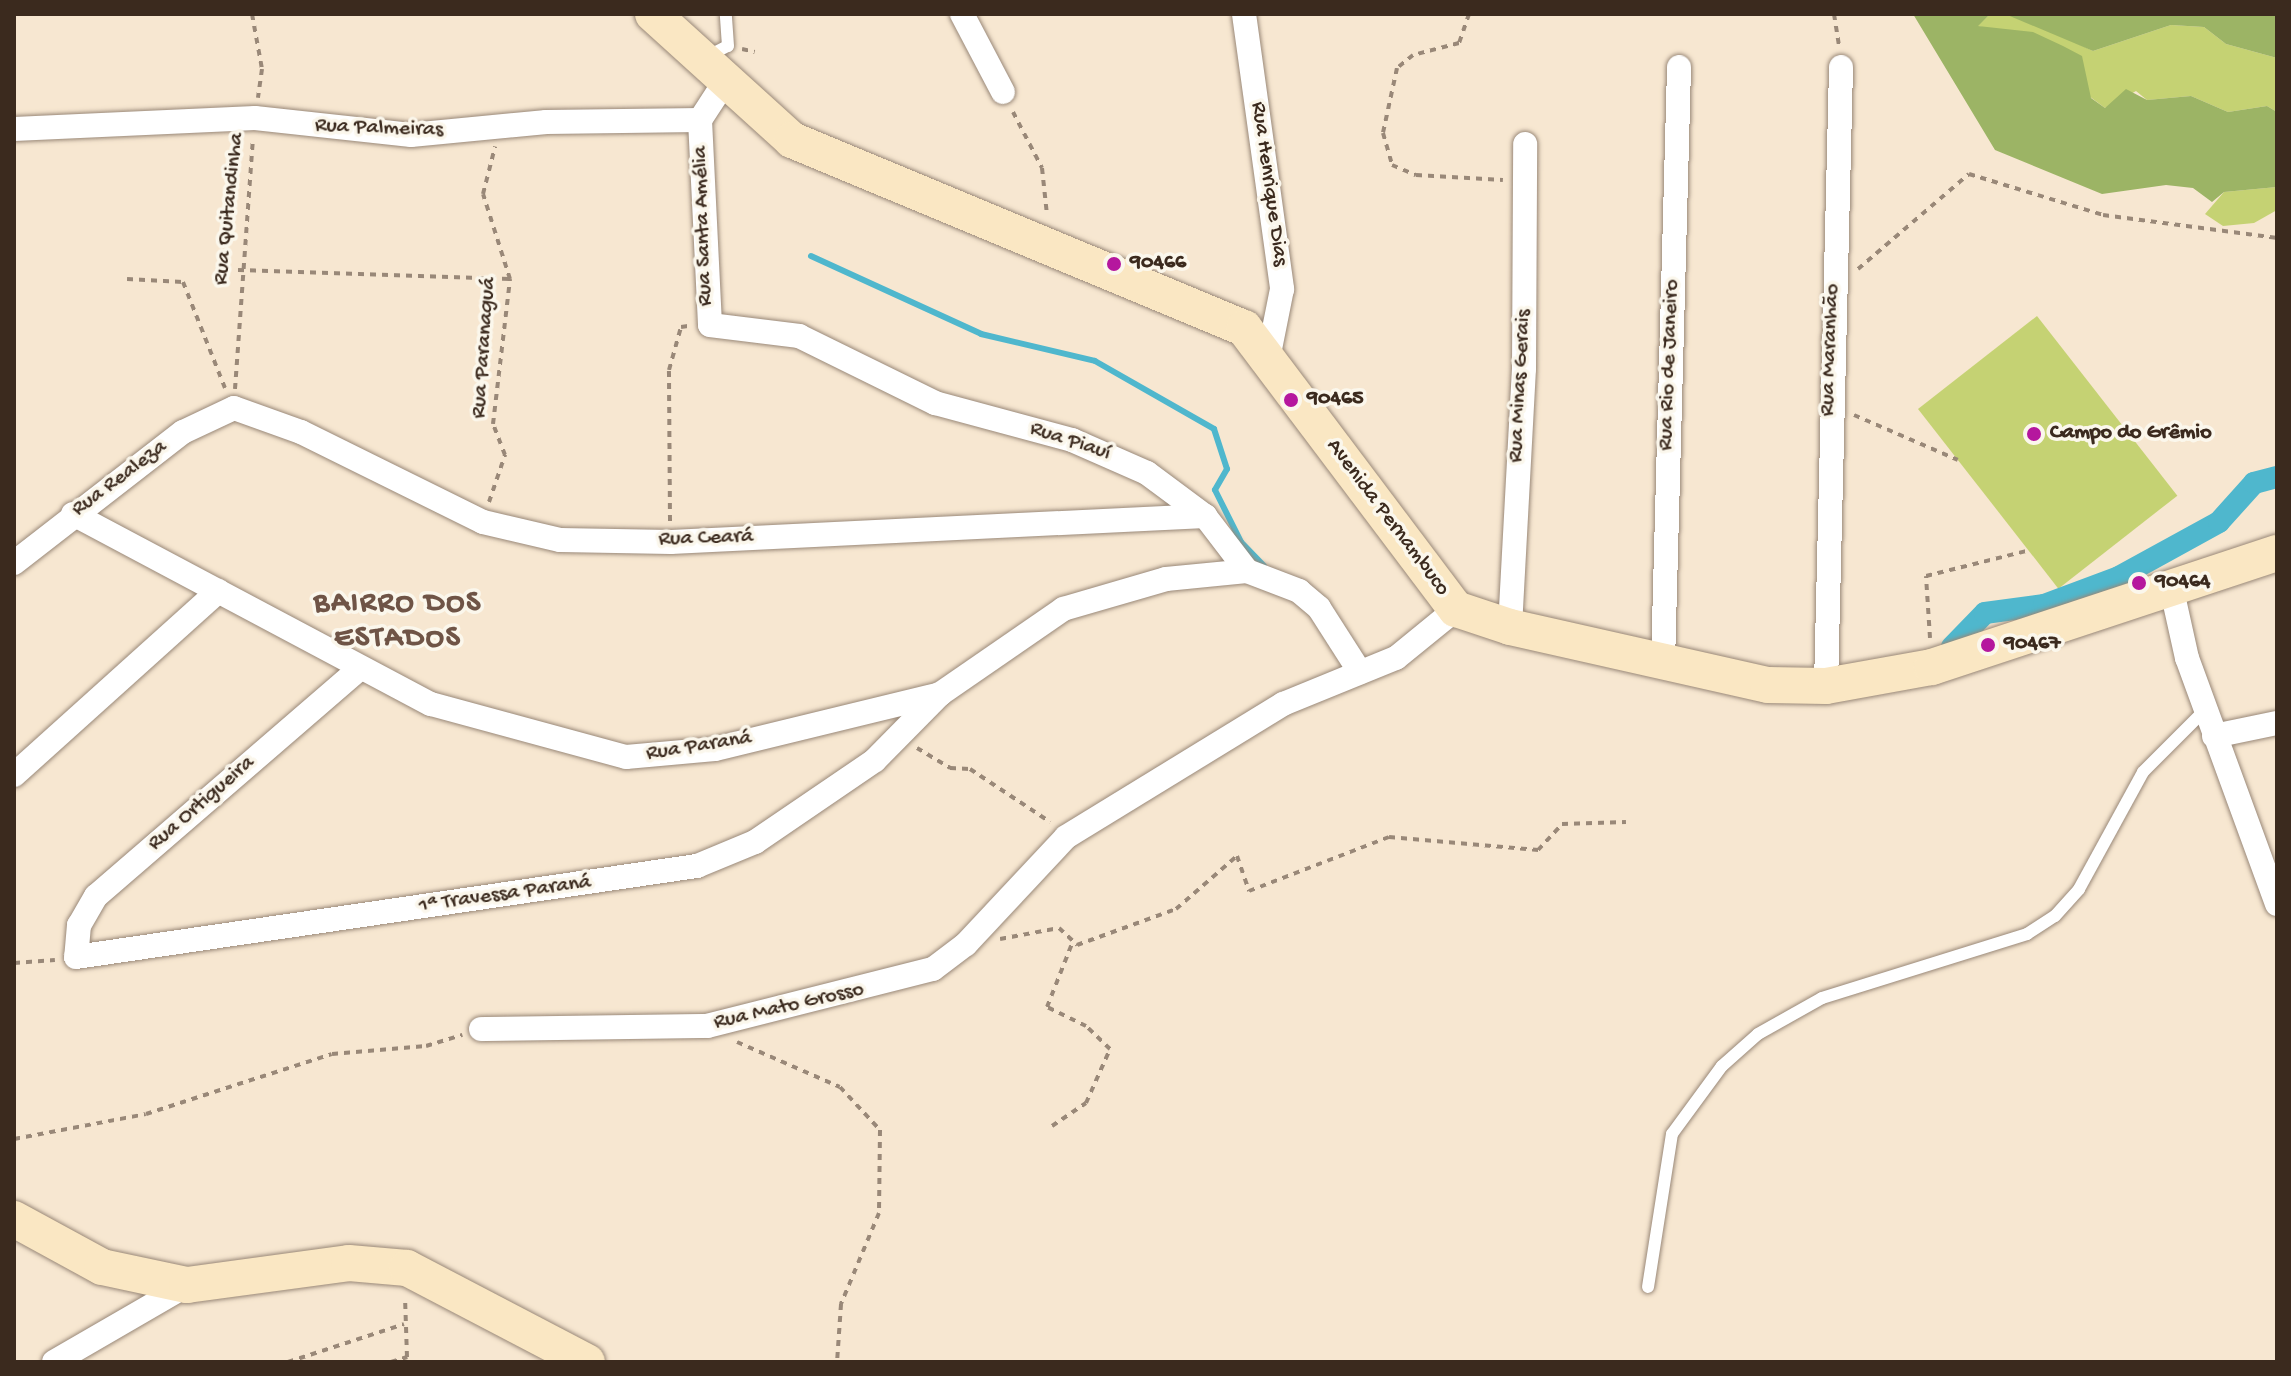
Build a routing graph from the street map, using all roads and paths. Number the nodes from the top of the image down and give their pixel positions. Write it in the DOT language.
graph roads {
  1 [pos="252,14"];
  2 [pos="653,14"];
  3 [pos="726,14"];
  4 [pos="962,14"];
  5 [pos="1244,14"];
  6 [pos="1469,14"];
  7 [pos="1834,14"];
  8 [pos="1679,67"];
  9 [pos="1841,67"];
  10 [pos="713,71"];
  11 [pos="1003,92"];
  12 [pos="255,118"];
  13 [pos="700,120"];
  14 [pos="14,129"];
  15 [pos="499,129"];
  16 [pos="1525,144"];
  17 [pos="1523,181"];
  18 [pos="2277,238"];
  19 [pos="1045,243"];
  20 [pos="238,270"];
  21 [pos="127,279"];
  22 [pos="510,279"];
  23 [pos="1832,292"];
  24 [pos="710,325"];
  25 [pos="1269,354"];
  26 [pos="1829,406"];
  27 [pos="234,408"];
  28 [pos="1958,460"];
  29 [pos="73,514"];
  30 [pos="1205,516"];
  31 [pos="483,522"];
  32 [pos="671,542"];
  33 [pos="2030,550"];
  34 [pos="2277,553"];
  35 [pos="14,563"];
  36 [pos="1247,571"];
  37 [pos="2171,586"];
  38 [pos="218,591"];
  39 [pos="1456,609"];
  40 [pos="1510,627"];
  41 [pos="1663,663"];
  42 [pos="1932,667"];
  43 [pos="358,670"];
  44 [pos="1360,672"];
  45 [pos="1826,686"];
  46 [pos="940,694"];
  47 [pos="2205,710"];
  48 [pos="2277,723"];
  49 [pos="2214,736"];
  50 [pos="902,740"];
  51 [pos="14,775"];
  52 [pos="1626,822"];
  53 [pos="1066,837"];
  54 [pos="2277,904"];
  55 [pos="1073,941"];
  56 [pos="966,944"];
  57 [pos="76,957"];
  58 [pos="14,963"];
  59 [pos="707,1026"];
  60 [pos="481,1029"];
  61 [pos="1052,1126"];
  62 [pos="14,1139"];
  63 [pos="14,1219"];
  64 [pos="407,1268"];
  65 [pos="187,1285"];
  66 [pos="1648,1287"];
  67 [pos="404,1324"];
  68 [pos="54,1362"];
  69 [pos="288,1362"];
  70 [pos="391,1362"];
  71 [pos="587,1362"];
  72 [pos="837,1362"];
  1 -- 12 [label="path, Rua Quitandinha"];
  2 -- 10 [label="street, Avenida Pernambuco"];
  3 -- 10 [label="lane"];
  4 -- 11 [label="street"];
  5 -- 25 [label="street, Rua Henrique Dias"];
  6 -- 17 [label="path"];
  7 -- 9 [label="path"];
  8 -- 41 [label="street, Rua Rio de Janeiro"];
  9 -- 23 [label="street, Rua Maranhão"];
  10 -- 13 [label="street"];
  10 -- 19 [label="street, Avenida Pernambuco"];
  11 -- 19 [label="path"];
  12 -- 14 [label="street, Rua Palmeiras"];
  12 -- 15 [label="street, Rua Palmeiras"];
  12 -- 20 [label="path, Rua Quitandinha"];
  13 -- 15 [label="street, Rua Palmeiras"];
  13 -- 24 [label="street, Rua Santa Amélia"];
  15 -- 22 [label="path, Rua Paranaguá"];
  16 -- 17 [label="street, Rua Minas Gerais"];
  17 -- 40 [label="street, Rua Minas Gerais"];
  18 -- 23 [label="path"];
  19 -- 25 [label="street, Avenida Pernambuco"];
  20 -- 22 [label="path"];
  20 -- 27 [label="path, Rua Quitandinha"];
  21 -- 27 [label="path"];
  22 -- 31 [label="path, Rua Paranaguá"];
  23 -- 26 [label="street, Rua Maranhão"];
  24 -- 30 [label="street, Rua Piauí"];
  24 -- 32 [label="path, Rua Santa Amélia"];
  25 -- 39 [label="street, Avenida Pernambuco"];
  26 -- 28 [label="path"];
  26 -- 45 [label="street, Rua Maranhão"];
  27 -- 29 [label="street, Rua Realeza"];
  27 -- 31 [label="street, Rua Ceará"];
  29 -- 35 [label="street, Rua Realeza"];
  29 -- 38 [label="street, Rua Paraná"];
  30 -- 32 [label="street, Rua Ceará"];
  30 -- 36 [label="street, Rua Piauí"];
  31 -- 32 [label="street, Rua Ceará"];
  33 -- 42 [label="path"];
  34 -- 37 [label="street, Avenida Pernambuco"];
  36 -- 44 [label="street, Rua Piauí"];
  36 -- 46 [label="street, Rua Paraná"];
  37 -- 42 [label="street, Avenida Pernambuco"];
  37 -- 47 [label="street"];
  38 -- 43 [label="street, Rua Paraná"];
  38 -- 51 [label="street"];
  39 -- 40 [label="street, Avenida Pernambuco"];
  39 -- 44 [label="street, Rua Mato Grosso"];
  40 -- 41 [label="street, Avenida Pernambuco"];
  41 -- 45 [label="street, Avenida Pernambuco"];
  42 -- 45 [label="street, Avenida Pernambuco"];
  43 -- 46 [label="street, Rua Paraná"];
  43 -- 57 [label="street, Rua Ortigueira"];
  44 -- 53 [label="street, Rua Mato Grosso"];
  46 -- 50 [label="street, 1ª Travessa Paraná"];
  47 -- 49 [label="street"];
  47 -- 66 [label="lane"];
  48 -- 49 [label="street"];
  49 -- 54 [label="street"];
  50 -- 53 [label="path"];
  50 -- 57 [label="street, 1ª Travessa Paraná"];
  52 -- 55 [label="path"];
  53 -- 56 [label="street, Rua Mato Grosso"];
  55 -- 56 [label="path"];
  55 -- 61 [label="path"];
  56 -- 59 [label="street, Rua Mato Grosso"];
  57 -- 58 [label="path"];
  59 -- 60 [label="street, Rua Mato Grosso"];
  59 -- 72 [label="path"];
  60 -- 62 [label="path"];
  63 -- 65 [label="street"];
  64 -- 65 [label="street"];
  64 -- 67 [label="path"];
  64 -- 71 [label="street"];
  65 -- 68 [label="street"];
  67 -- 69 [label="path"];
  67 -- 70 [label="path"];
}
